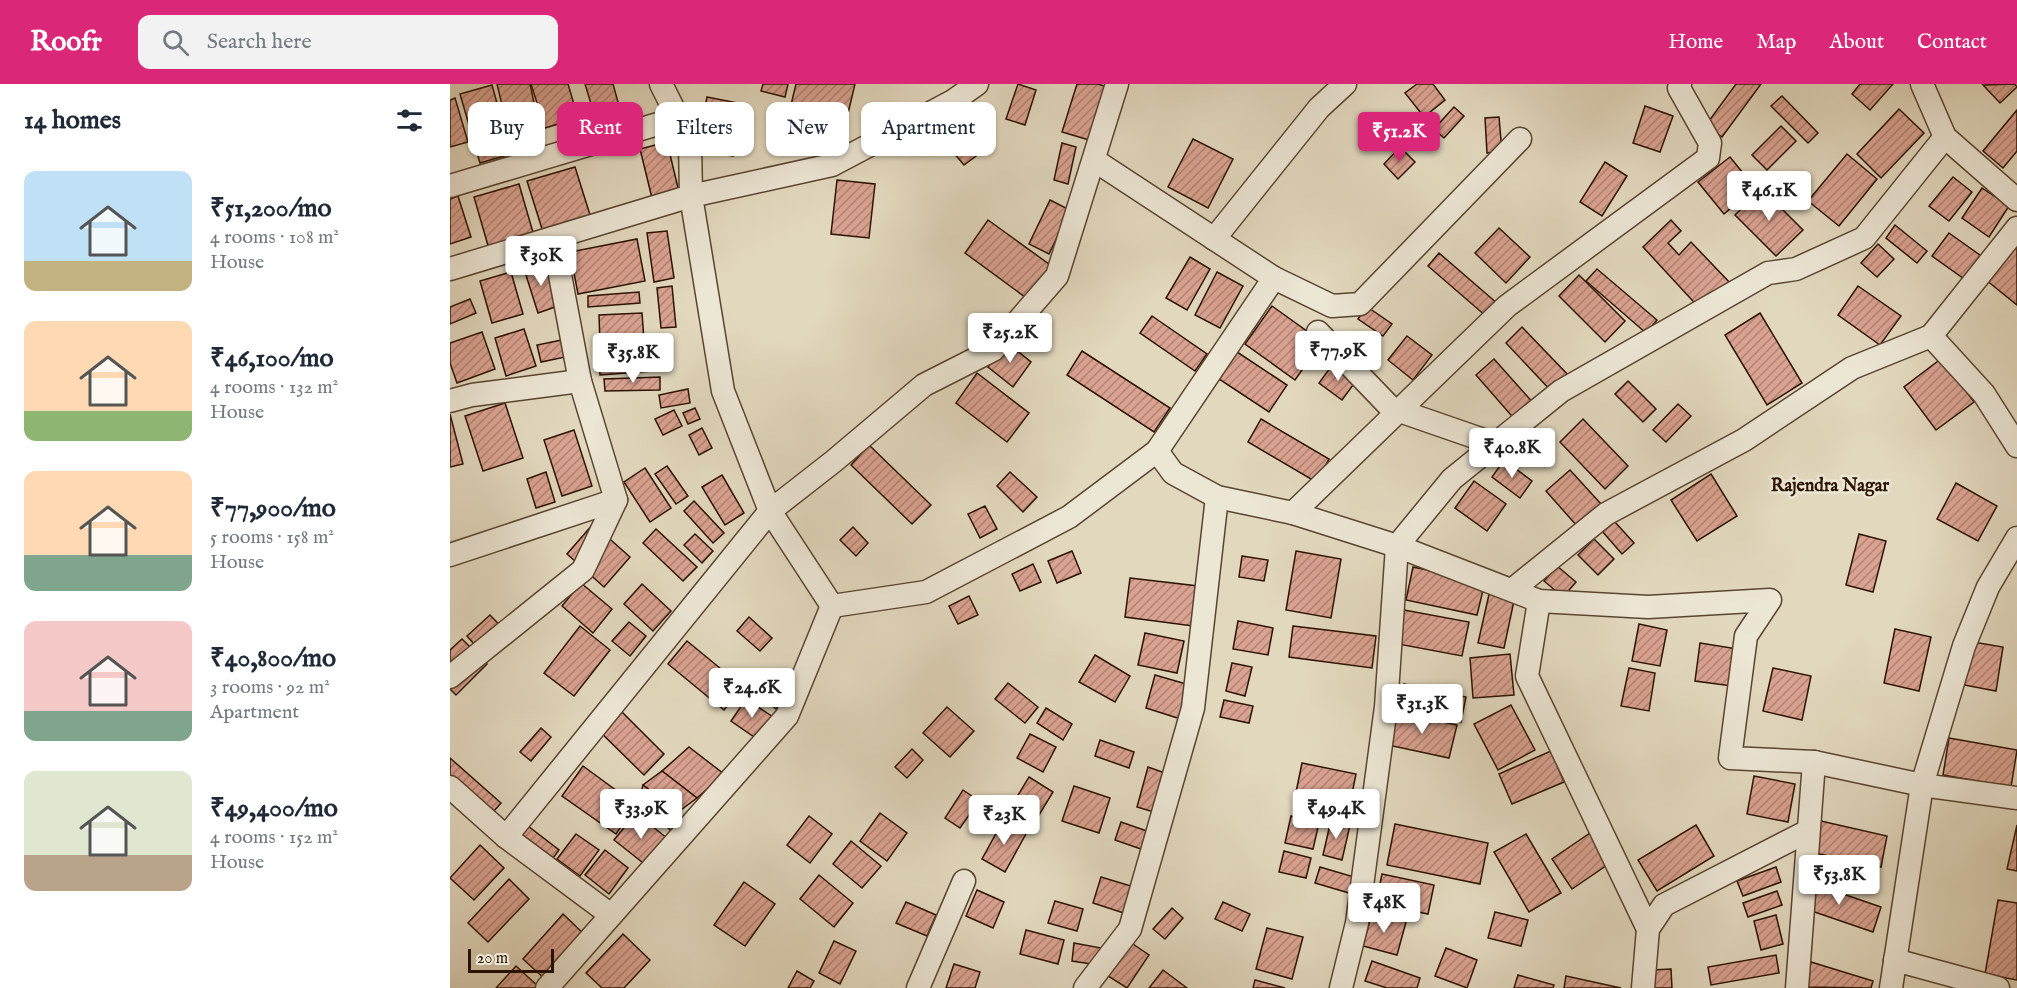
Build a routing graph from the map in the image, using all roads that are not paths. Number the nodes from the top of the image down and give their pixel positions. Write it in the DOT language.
graph roads {
  1 [pos="661,84"];
  2 [pos="977,84"];
  3 [pos="1117,84"];
  4 [pos="1346,84"];
  5 [pos="1680,84"];
  6 [pos="1922,84"];
  7 [pos="670,102"];
  8 [pos="655,125"];
  9 [pos="1945,137"];
  10 [pos="1520,139"];
  11 [pos="690,156"];
  12 [pos="1094,160"];
  13 [pos="450,186"];
  14 [pos="691,196"];
  15 [pos="2017,200"];
  16 [pos="2017,228"];
  17 [pos="553,238"];
  18 [pos="1214,239"];
  19 [pos="450,269"];
  20 [pos="1274,278"];
  21 [pos="1318,332"];
  22 [pos="1931,336"];
  23 [pos="580,381"];
  24 [pos="450,401"];
  25 [pos="1400,410"];
  26 [pos="1496,444"];
  27 [pos="2017,447"];
  28 [pos="1157,451"];
  29 [pos="1217,497"];
  30 [pos="616,501"];
  31 [pos="770,510"];
  32 [pos="1293,513"];
  33 [pos="2017,538"];
  34 [pos="1397,546"];
  35 [pos="450,555"];
  36 [pos="1512,591"];
  37 [pos="1539,601"];
  38 [pos="832,606"];
  39 [pos="450,677"];
  40 [pos="1814,762"];
  41 [pos="1922,785"];
  42 [pos="450,787"];
  43 [pos="2017,798"];
  44 [pos="1809,831"];
  45 [pos="506,837"];
  46 [pos="964,881"];
  47 [pos="611,915"];
  48 [pos="1648,929"];
  49 [pos="1895,960"];
  50 [pos="547,988"];
  51 [pos="918,988"];
  52 [pos="1085,988"];
  53 [pos="1341,988"];
  54 [pos="1643,988"];
  55 [pos="1797,988"];
  56 [pos="1891,988"];
  57 [pos="1998,988"];
  1 -- 7 [label="street"];
  2 -- 14 [label="street"];
  3 -- 12 [label="street"];
  4 -- 18 [label="street"];
  5 -- 25 [label="street"];
  6 -- 9 [label="street"];
  8 -- 13 [label="street"];
  9 -- 15 [label="street"];
  9 -- 26 [label="street"];
  10 -- 20 [label="street"];
  11 -- 14 [label="street"];
  12 -- 18 [label="street"];
  12 -- 31 [label="street"];
  14 -- 17 [label="street"];
  14 -- 31 [label="street"];
  16 -- 22 [label="street"];
  17 -- 19 [label="street"];
  17 -- 23 [label="street"];
  18 -- 20 [label="street"];
  20 -- 28 [label="street"];
  21 -- 25 [label="street"];
  22 -- 27 [label="street"];
  22 -- 36 [label="street"];
  23 -- 24 [label="street"];
  23 -- 30 [label="street"];
  25 -- 26 [label="street"];
  25 -- 32 [label="street"];
  26 -- 34 [label="street"];
  28 -- 29 [label="street"];
  28 -- 38 [label="street"];
  29 -- 32 [label="street"];
  29 -- 52 [label="street"];
  30 -- 35 [label="street"];
  30 -- 39 [label="street"];
  31 -- 38 [label="street"];
  31 -- 45 [label="street"];
  32 -- 34 [label="street"];
  33 -- 41 [label="street"];
  34 -- 36 [label="street"];
  34 -- 53 [label="street"];
  36 -- 37 [label="street"];
  37 -- 40 [label="street"];
  37 -- 48 [label="street"];
  38 -- 47 [label="street"];
  40 -- 41 [label="street"];
  40 -- 44 [label="street"];
  41 -- 43 [label="street"];
  41 -- 49 [label="street"];
  42 -- 45 [label="street"];
  44 -- 48 [label="street"];
  44 -- 55 [label="street"];
  45 -- 47 [label="street"];
  46 -- 51 [label="street"];
  47 -- 50 [label="street"];
  48 -- 54 [label="street"];
  49 -- 56 [label="street"];
  49 -- 57 [label="street"];
}
